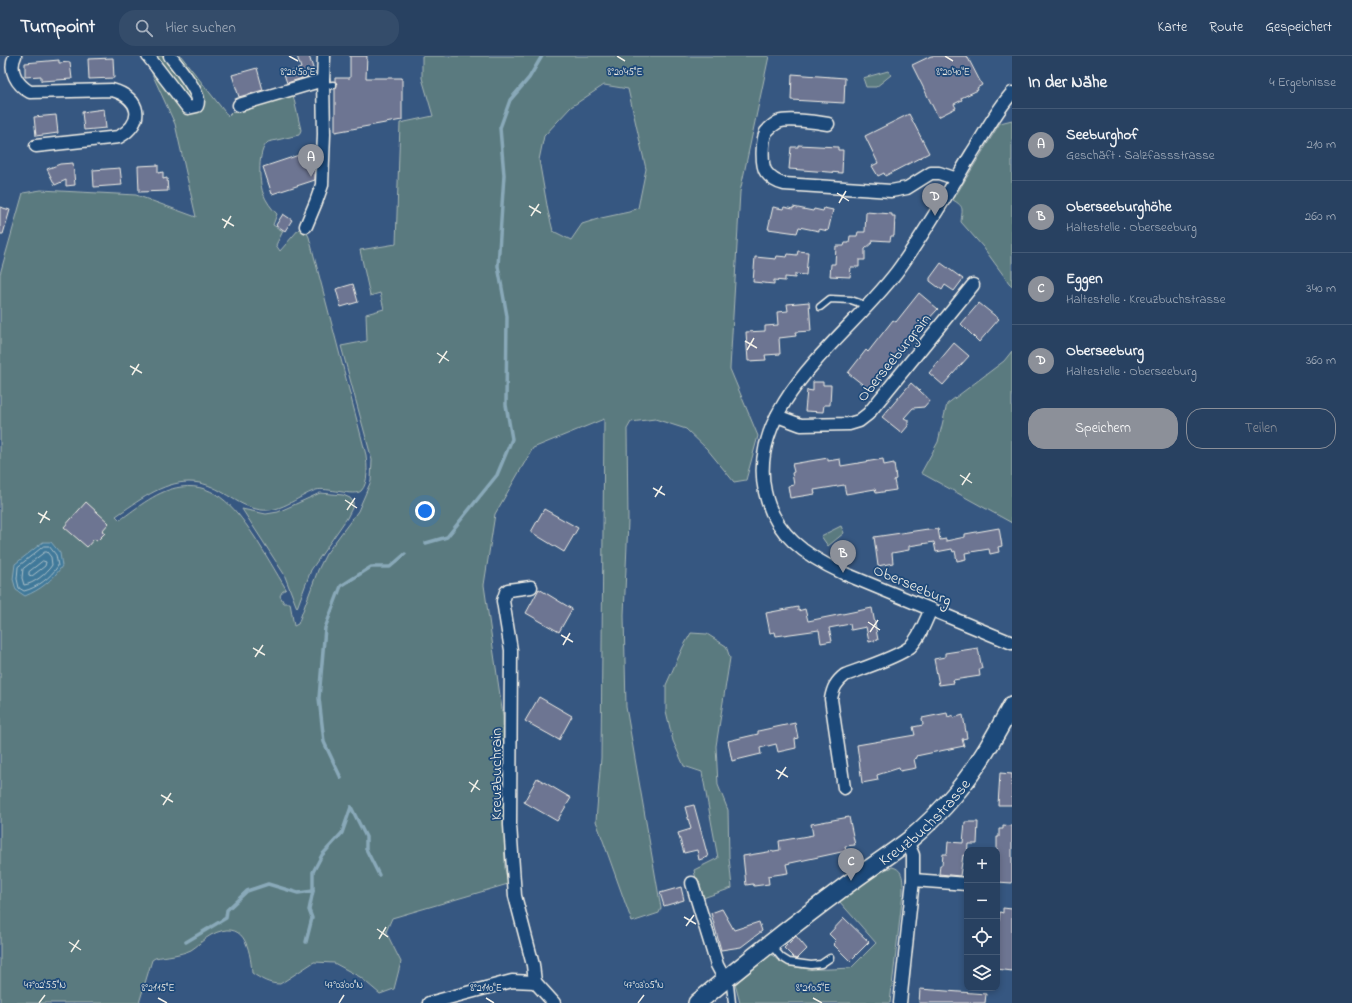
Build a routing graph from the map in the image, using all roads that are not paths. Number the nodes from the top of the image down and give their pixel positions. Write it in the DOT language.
graph roads {
  1 [pos="15,56"];
  2 [pos="148,56"];
  3 [pos="170,56"];
  4 [pos="324,56"];
  5 [pos="327,84"];
  6 [pos="1012,93"];
  7 [pos="239,105"];
  8 [pos="828,124"];
  9 [pos="36,146"];
  10 [pos="957,179"];
  11 [pos="306,226"];
  12 [pos="974,285"];
  13 [pos="868,306"];
  14 [pos="820,307"];
  15 [pos="777,416"];
  16 [pos="531,587"];
  17 [pos="931,609"];
  18 [pos="1012,643"];
  19 [pos="1012,705"];
  20 [pos="844,788"];
  21 [pos="907,841"];
  22 [pos="913,880"];
  23 [pos="692,883"];
  24 [pos="964,884"];
  25 [pos="770,943"];
  26 [pos="830,958"];
  27 [pos="725,980"];
  28 [pos="535,982"];
  29 [pos="429,1003"];
  30 [pos="554,1003"];
  31 [pos="697,1003"];
  32 [pos="732,1003"];
  33 [pos="900,1003"];
  1 -- 9 [label="street"];
  2 -- 3 [label="street"];
  4 -- 5 [label="street"];
  5 -- 7 [label="street"];
  5 -- 11 [label="street"];
  6 -- 10 [label="street, Oberseeburg"];
  8 -- 10 [label="street"];
  10 -- 13 [label="street, Oberseeburg"];
  12 -- 15 [label="street, Oberseeburgrain"];
  13 -- 14 [label="lane"];
  13 -- 15 [label="street, Oberseeburg"];
  15 -- 17 [label="street, Oberseeburg"];
  16 -- 28 [label="street, Kreuzbuchrain"];
  17 -- 18 [label="street, Oberseeburg"];
  17 -- 20 [label="street"];
  19 -- 21 [label="street, Kreuzbuchstrasse"];
  21 -- 22 [label="street"];
  21 -- 25 [label="street, Kreuzbuchstrasse"];
  22 -- 24 [label="street"];
  22 -- 33 [label="street"];
  23 -- 27 [label="street"];
  25 -- 26 [label="lane"];
  25 -- 27 [label="street, Kreuzbuchstrasse"];
  27 -- 31 [label="street, Kreuzbuchstrasse"];
  27 -- 32 [label="lane"];
  28 -- 29 [label="street"];
  28 -- 30 [label="street"];
}
